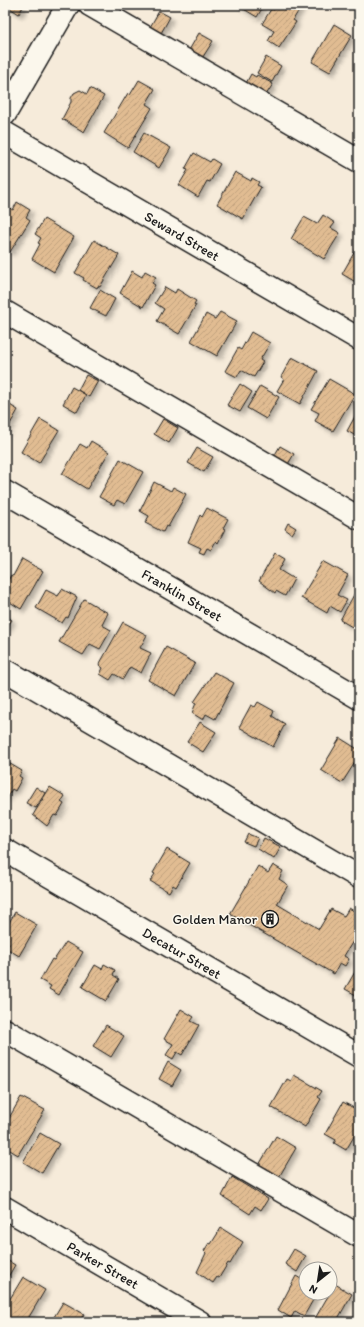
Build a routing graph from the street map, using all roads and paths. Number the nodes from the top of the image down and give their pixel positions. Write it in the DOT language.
graph roads {
  1 [pos="68,5"];
  2 [pos="90,5"];
  3 [pos="5,114"];
  4 [pos="5,133"];
  5 [pos="359,161"];
  6 [pos="5,312"];
  7 [pos="359,339"];
  8 [pos="5,492"];
  9 [pos="359,518"];
  10 [pos="5,670"];
  11 [pos="359,698"];
  12 [pos="5,850"];
  13 [pos="359,877"];
  14 [pos="5,1030"];
  15 [pos="359,1056"];
  16 [pos="5,1208"];
  17 [pos="359,1236"];
  18 [pos="200,1322"];
  1 -- 3 [label="street"];
  2 -- 5 [label="street"];
  4 -- 7 [label="street, Seward Street"];
  6 -- 9 [label="street"];
  8 -- 11 [label="street, Franklin Street"];
  10 -- 13 [label="street"];
  12 -- 15 [label="street, Decatur Street"];
  14 -- 17 [label="street"];
  16 -- 18 [label="street, Parker Street"];
}
